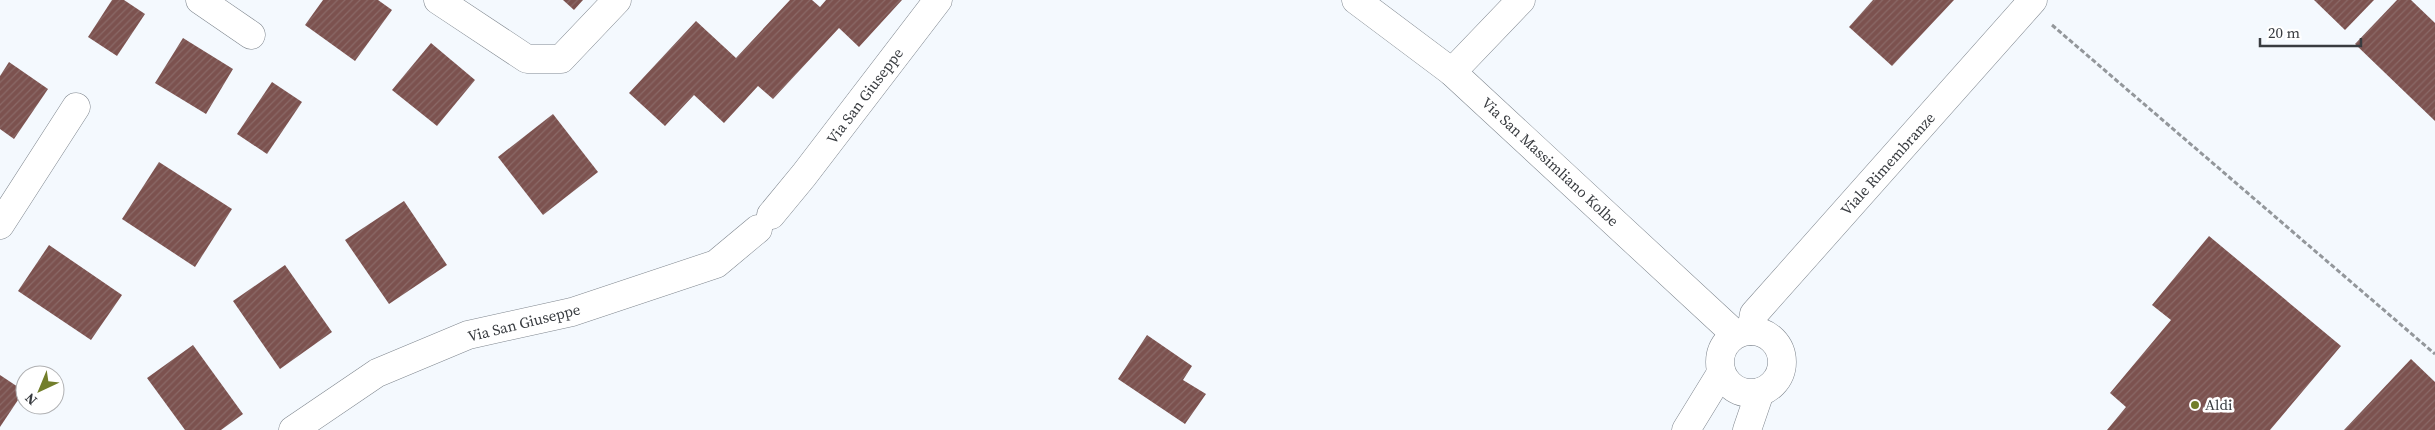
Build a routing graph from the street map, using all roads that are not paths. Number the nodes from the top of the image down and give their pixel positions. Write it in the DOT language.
graph roads {
  1 [pos="200,0"];
  2 [pos="438,0"];
  3 [pos="617,0"];
  4 [pos="938,0"];
  5 [pos="1356,0"];
  6 [pos="1521,0"];
  7 [pos="2031,2"];
  8 [pos="250,35"];
  9 [pos="1452,72"];
  10 [pos="76,107"];
  11 [pos="0,225"];
  12 [pos="1743,333"];
  13 [pos="1722,373"];
  14 [pos="1760,392"];
  15 [pos="293,430"];
  16 [pos="1686,430"];
  17 [pos="1747,430"];
  1 -- 8 [label="street"];
  2 -- 3 [label="street"];
  4 -- 15 [label="street, Via San Giuseppe"];
  5 -- 9 [label="street, Via San Massimliano Kolbe"];
  6 -- 9 [label="street"];
  7 -- 12 [label="street, Viale Rimembranze"];
  9 -- 12 [label="street, Via San Massimliano Kolbe"];
  10 -- 11 [label="street"];
  12 -- 13 [label="street"];
  12 -- 14 [label="street"];
  13 -- 14 [label="street"];
  13 -- 16 [label="street"];
  14 -- 17 [label="street"];
}
